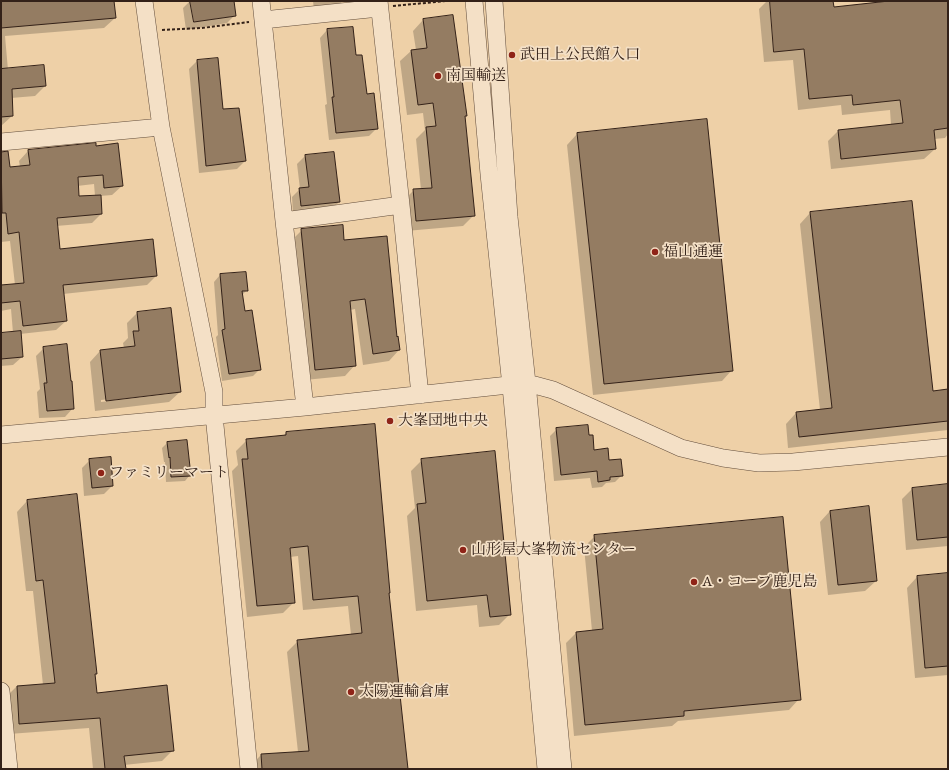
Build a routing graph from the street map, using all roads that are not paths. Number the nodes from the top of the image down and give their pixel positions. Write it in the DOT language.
graph roads {
  1 [pos="144,1"];
  2 [pos="262,1"];
  3 [pos="474,1"];
  4 [pos="494,1"];
  5 [pos="379,4"];
  6 [pos="263,20"];
  7 [pos="161,127"];
  8 [pos="1,142"];
  9 [pos="401,205"];
  10 [pos="284,221"];
  11 [pos="519,384"];
  12 [pos="420,395"];
  13 [pos="306,407"];
  14 [pos="214,415"];
  15 [pos="1,435"];
  16 [pos="948,448"];
  17 [pos="1,691"];
  18 [pos="9,769"];
  19 [pos="249,769"];
  20 [pos="546,769"];
  21 [pos="563,769"];
  1 -- 7 [label="street"];
  2 -- 6 [label="street"];
  3 -- 11 [label="street"];
  4 -- 11 [label="street"];
  5 -- 6 [label="street"];
  5 -- 9 [label="street"];
  6 -- 10 [label="street"];
  7 -- 8 [label="street"];
  7 -- 14 [label="street"];
  9 -- 10 [label="street"];
  9 -- 12 [label="street"];
  10 -- 13 [label="street"];
  11 -- 12 [label="street"];
  11 -- 16 [label="street"];
  11 -- 20 [label="street"];
  11 -- 21 [label="street"];
  12 -- 13 [label="street"];
  13 -- 14 [label="street"];
  14 -- 15 [label="street"];
  14 -- 19 [label="street"];
  17 -- 18 [label="street"];
}
